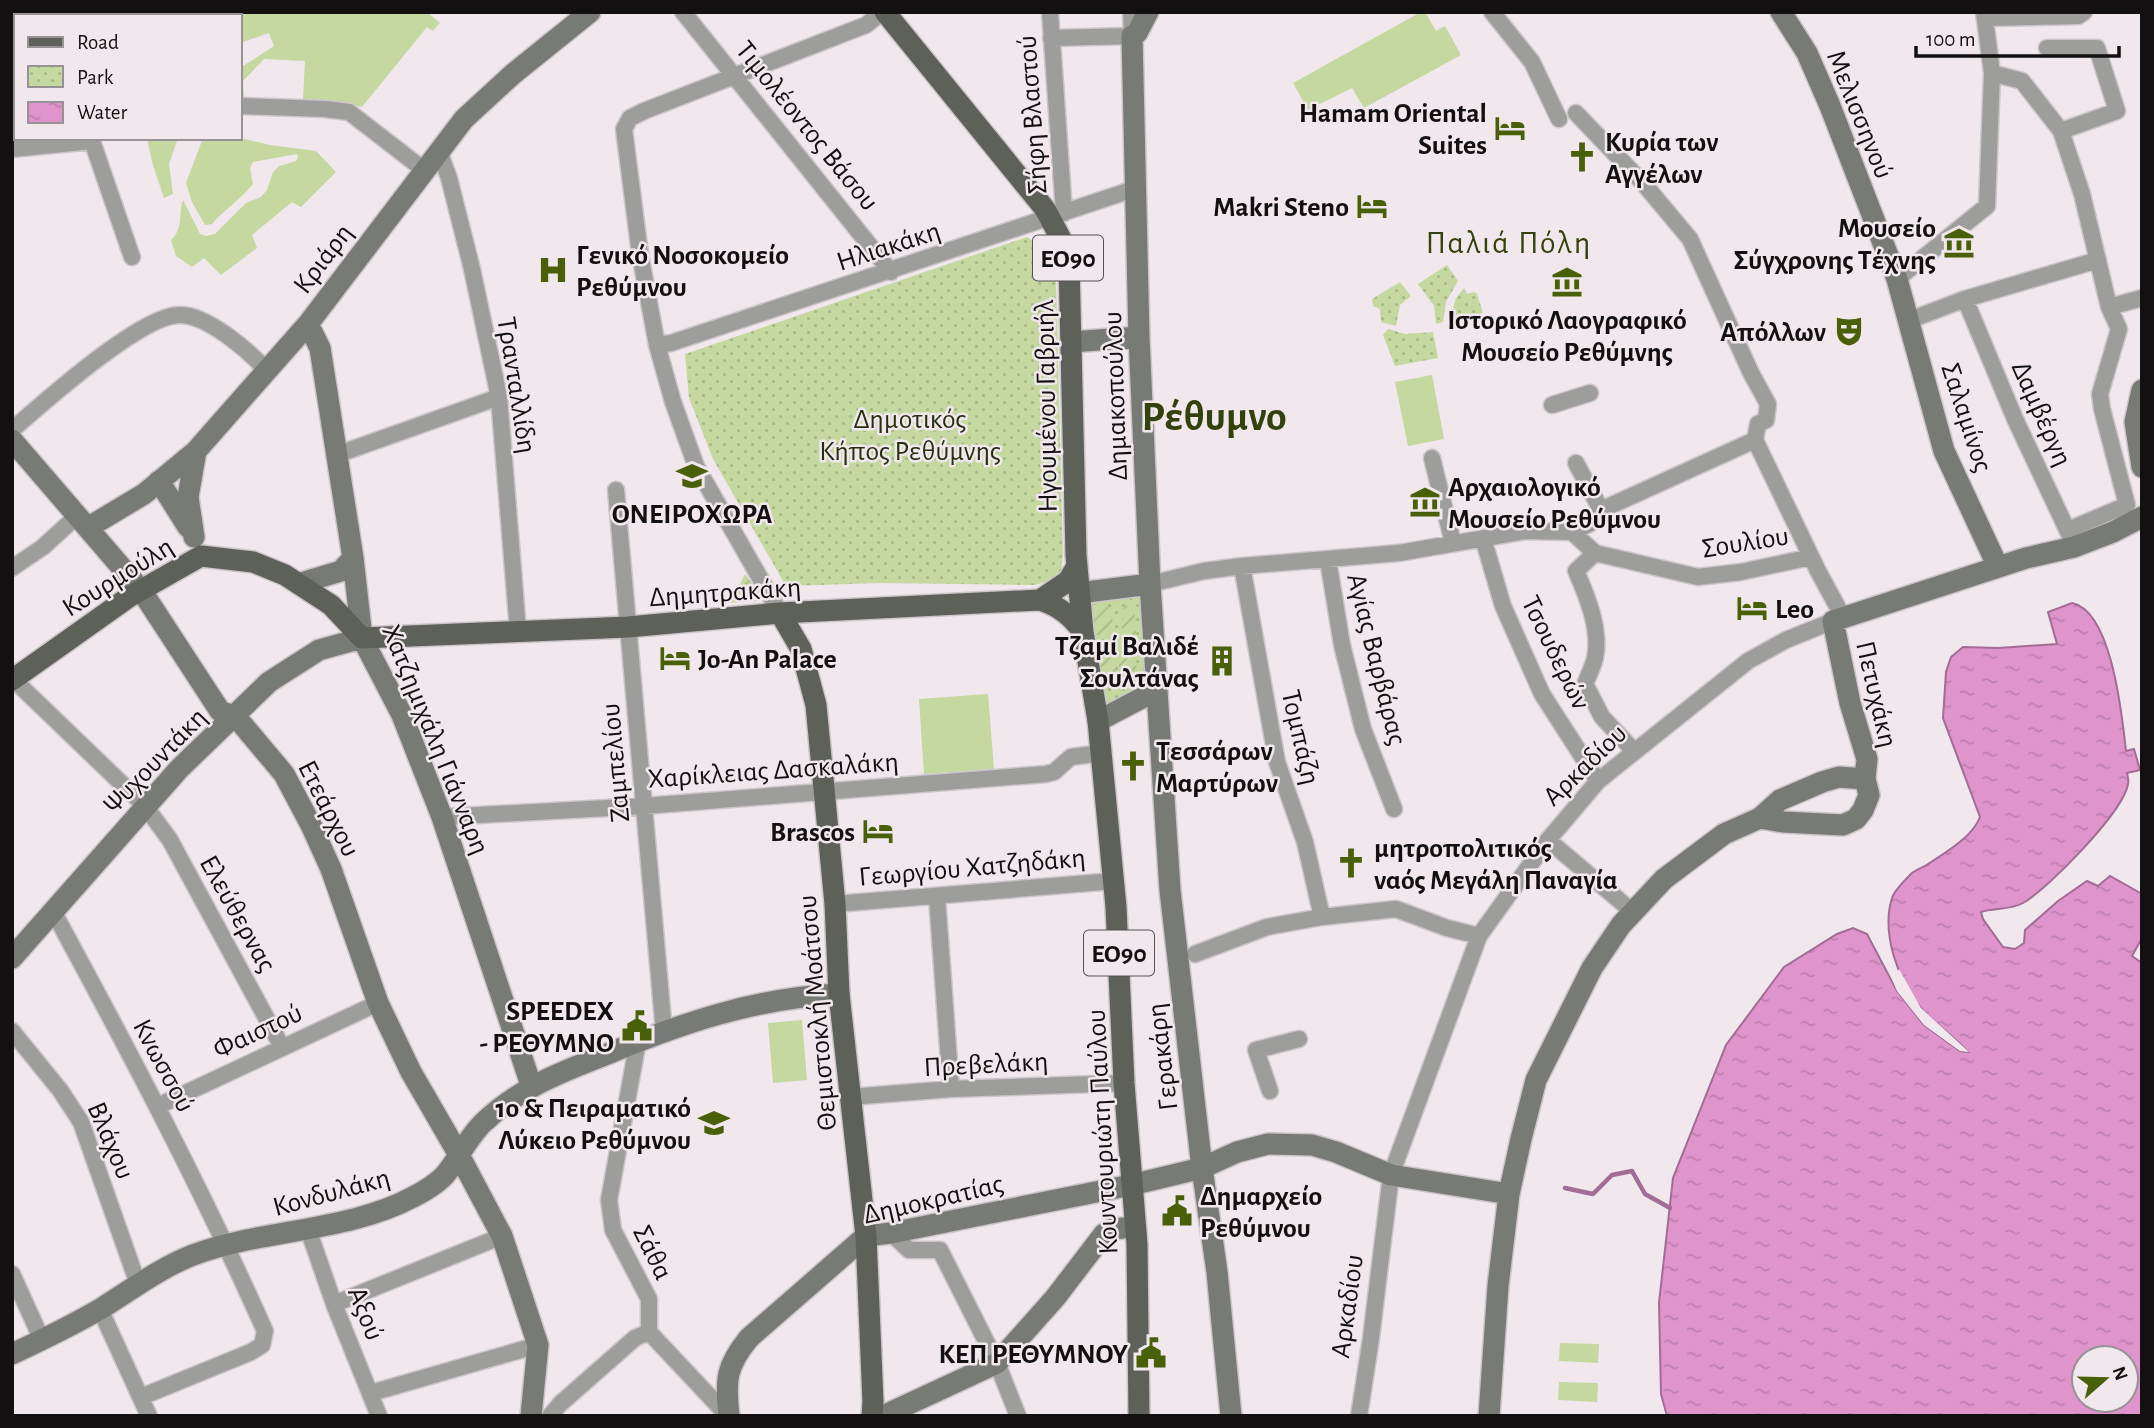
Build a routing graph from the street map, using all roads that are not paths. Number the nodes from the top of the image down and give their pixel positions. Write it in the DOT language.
graph roads {
  1 [pos="590,12"];
  2 [pos="683,12"];
  3 [pos="884,12"];
  4 [pos="1049,12"];
  5 [pos="1131,12"];
  6 [pos="1148,12"];
  7 [pos="1492,12"];
  8 [pos="2084,12"];
  9 [pos="1787,14"];
  10 [pos="1984,15"];
  11 [pos="1132,36"];
  12 [pos="1051,38"];
  13 [pos="2047,48"];
  14 [pos="1992,73"];
  15 [pos="734,75"];
  16 [pos="242,106"];
  17 [pos="1576,113"];
  18 [pos="1559,119"];
  19 [pos="2061,131"];
  20 [pos="91,140"];
  21 [pos="12,149"];
  22 [pos="439,152"];
  23 [pos="424,170"];
  24 [pos="1134,189"];
  25 [pos="1057,216"];
  26 [pos="132,257"];
  27 [pos="2098,260"];
  28 [pos="891,272"];
  29 [pos="1897,279"];
  30 [pos="2142,298"];
  31 [pos="1965,299"];
  32 [pos="2109,307"];
  33 [pos="1910,320"];
  34 [pos="308,324"];
  35 [pos="1139,337"];
  36 [pos="1071,342"];
  37 [pos="657,345"];
  38 [pos="267,372"];
  39 [pos="2142,390"];
  40 [pos="1590,393"];
  41 [pos="499,397"];
  42 [pos="1552,405"];
  43 [pos="12,430"];
  44 [pos="12,440"];
  45 [pos="1755,440"];
  46 [pos="196,451"];
  47 [pos="336,455"];
  48 [pos="1432,458"];
  49 [pos="1576,463"];
  50 [pos="2142,467"];
  51 [pos="159,481"];
  52 [pos="616,490"];
  53 [pos="1601,510"];
  54 [pos="2142,517"];
  55 [pos="83,521"];
  56 [pos="1572,532"];
  57 [pos="1483,538"];
  58 [pos="2071,538"];
  59 [pos="1453,543"];
  60 [pos="198,546"];
  61 [pos="1595,553"];
  62 [pos="1811,557"];
  63 [pos="353,558"];
  64 [pos="1328,560"];
  65 [pos="1077,566"];
  66 [pos="1242,566"];
  67 [pos="1998,567"];
  68 [pos="12,568"];
  69 [pos="301,583"];
  70 [pos="1150,584"];
  71 [pos="141,590"];
  72 [pos="1079,593"];
  73 [pos="1040,600"];
  74 [pos="780,613"];
  75 [pos="1838,619"];
  76 [pos="628,626"];
  77 [pos="518,631"];
  78 [pos="1083,632"];
  79 [pos="362,638"];
  80 [pos="13,679"];
  81 [pos="1157,690"];
  82 [pos="236,717"];
  83 [pos="1098,721"];
  84 [pos="1634,751"];
  85 [pos="1101,753"];
  86 [pos="1865,779"];
  87 [pos="1598,781"];
  88 [pos="823,792"];
  89 [pos="145,806"];
  90 [pos="644,806"];
  91 [pos="1394,809"];
  92 [pos="443,817"];
  93 [pos="1760,818"];
  94 [pos="1548,840"];
  95 [pos="1114,881"];
  96 [pos="937,897"];
  97 [pos="835,904"];
  98 [pos="53,911"];
  99 [pos="1633,912"];
  100 [pos="1322,917"];
  101 [pos="1479,936"];
  102 [pos="1195,954"];
  103 [pos="12,958"];
  104 [pos="839,994"];
  105 [pos="378,1003"];
  106 [pos="12,1031"];
  107 [pos="664,1031"];
  108 [pos="1299,1039"];
  109 [pos="638,1041"];
  110 [pos="282,1047"];
  111 [pos="1124,1083"];
  112 [pos="531,1086"];
  113 [pos="951,1089"];
  114 [pos="1270,1091"];
  115 [pos="850,1097"];
  116 [pos="158,1106"];
  117 [pos="459,1155"];
  118 [pos="1202,1168"];
  119 [pos="1391,1175"];
  120 [pos="1131,1185"];
  121 [pos="1509,1194"];
  122 [pos="1135,1227"];
  123 [pos="308,1229"];
  124 [pos="891,1233"];
  125 [pos="502,1236"];
  126 [pos="866,1236"];
  127 [pos="227,1245"];
  128 [pos="12,1274"];
  129 [pos="138,1284"];
  130 [pos="334,1304"];
  131 [pos="100,1309"];
  132 [pos="649,1332"];
  133 [pos="42,1340"];
  134 [pos="538,1345"];
  135 [pos="12,1354"];
  136 [pos="997,1363"];
  137 [pos="371,1393"];
  138 [pos="141,1397"];
  139 [pos="149,1416"];
  140 [pos="379,1416"];
  141 [pos="531,1416"];
  142 [pos="550,1416"];
  143 [pos="728,1416"];
  144 [pos="872,1416"];
  145 [pos="883,1416"];
  146 [pos="1018,1416"];
  147 [pos="1139,1416"];
  148 [pos="1231,1416"];
  149 [pos="1359,1416"];
  150 [pos="1489,1416"];
  1 -- 22 [label="street, Κριάρη"];
  2 -- 15 [label="street, Τιμολέοντος Βάσου"];
  3 -- 15 [label="street"];
  3 -- 25 [label="main road, Ηγουμένου Γαβριήλ / ΕΟ90"];
  4 -- 12 [label="street, Σήφη Βλαστού"];
  5 -- 11 [label="street"];
  6 -- 11 [label="street"];
  7 -- 18 [label="street"];
  8 -- 10 [label="street"];
  9 -- 29 [label="street, Μελισσηνού"];
  10 -- 14 [label="street"];
  11 -- 12 [label="street"];
  11 -- 24 [label="street, Δημακοπούλου"];
  12 -- 25 [label="street, Σήφη Βλαστού"];
  13 -- 19 [label="street"];
  14 -- 19 [label="street"];
  14 -- 29 [label="street"];
  15 -- 28 [label="street, Τιμολέοντος Βάσου"];
  15 -- 37 [label="street"];
  16 -- 23 [label="street"];
  17 -- 45 [label="street"];
  19 -- 27 [label="street"];
  20 -- 21 [label="street"];
  20 -- 26 [label="street"];
  22 -- 23 [label="street, Κριάρη"];
  22 -- 41 [label="street, Τρανταλλίδη"];
  23 -- 34 [label="street, Κριάρη"];
  24 -- 25 [label="street, Ηλιακάκη"];
  24 -- 35 [label="street, Δημακοπούλου"];
  25 -- 28 [label="street, Ηλιακάκη"];
  25 -- 36 [label="main road, Ηγουμένου Γαβριήλ / ΕΟ90"];
  27 -- 31 [label="street"];
  27 -- 32 [label="street"];
  28 -- 37 [label="street, Ηλιακάκη"];
  29 -- 33 [label="street, Μελισσηνού"];
  30 -- 32 [label="street"];
  31 -- 33 [label="street"];
  31 -- 58 [label="street, Δαμβέργη"];
  32 -- 58 [label="street"];
  33 -- 67 [label="street, Σαλαμίνος"];
  34 -- 38 [label="street, Κριάρη"];
  34 -- 47 [label="street, Χατζημιχάλη Γιάνναρη"];
  35 -- 36 [label="street"];
  35 -- 70 [label="street, Δημακοπούλου"];
  36 -- 65 [label="main road, Ηγουμένου Γαβριήλ / ΕΟ90"];
  37 -- 74 [label="street"];
  38 -- 43 [label="street"];
  38 -- 46 [label="street, Κριάρη"];
  39 -- 50 [label="street"];
  40 -- 42 [label="street"];
  41 -- 47 [label="street"];
  41 -- 77 [label="street, Τρανταλλίδη"];
  44 -- 55 [label="street, Ετεάρχου"];
  45 -- 53 [label="street"];
  45 -- 62 [label="street"];
  46 -- 51 [label="street, Κριάρη"];
  46 -- 60 [label="street"];
  47 -- 63 [label="street, Χατζημιχάλη Γιάνναρη"];
  48 -- 59 [label="street"];
  49 -- 53 [label="street"];
  51 -- 55 [label="street, Κριάρη"];
  51 -- 60 [label="street"];
  52 -- 76 [label="street, Ζαμπελίου"];
  53 -- 56 [label="street"];
  54 -- 58 [label="street, Αρκαδίου"];
  55 -- 68 [label="street, Κριάρη"];
  55 -- 71 [label="street, Ετεάρχου"];
  56 -- 57 [label="street"];
  56 -- 61 [label="street, Σουλίου"];
  57 -- 59 [label="street"];
  57 -- 87 [label="street, Τσουδερών"];
  58 -- 67 [label="street, Αρκαδίου"];
  59 -- 64 [label="street"];
  60 -- 69 [label="main road, Κουρμούλη"];
  60 -- 71 [label="main road, Κουρμούλη"];
  61 -- 62 [label="street, Σουλίου"];
  61 -- 84 [label="street"];
  62 -- 75 [label="street"];
  63 -- 69 [label="street"];
  63 -- 79 [label="street, Χατζημιχάλη Γιάνναρη"];
  64 -- 66 [label="street"];
  64 -- 91 [label="street, Αγίας Βαρβάρας"];
  65 -- 72 [label="main road, ΕΟ90"];
  65 -- 73 [label="main road"];
  66 -- 70 [label="street"];
  66 -- 100 [label="street, Τομπάζη"];
  67 -- 75 [label="street, Αρκαδίου"];
  69 -- 79 [label="main road, Κουρμούλη"];
  70 -- 72 [label="street"];
  70 -- 81 [label="street"];
  71 -- 80 [label="main road, Κουρμούλη"];
  71 -- 82 [label="street, Ετεάρχου"];
  72 -- 78 [label="main road, ΕΟ90"];
  73 -- 74 [label="main road, Δημητρακάκη"];
  73 -- 78 [label="main road"];
  74 -- 76 [label="main road, Δημητρακάκη"];
  74 -- 88 [label="main road, Θεμιστοκλή Μοάτσου"];
  75 -- 84 [label="street, Αρκαδίου"];
  75 -- 86 [label="street, Πετυχάκη"];
  76 -- 77 [label="main road, Δημητρακάκη"];
  76 -- 90 [label="street, Ζαμπελίου"];
  77 -- 79 [label="main road, Δημητρακάκη"];
  78 -- 83 [label="main road, ΕΟ90"];
  79 -- 82 [label="street, Ψυχουντάκη"];
  79 -- 92 [label="street, Χατζημιχάλη Γιάνναρη"];
  80 -- 89 [label="street, Ελεύθερνας"];
  81 -- 83 [label="street"];
  81 -- 118 [label="street, Γερακάρη"];
  82 -- 89 [label="street, Ψυχουντάκη"];
  82 -- 105 [label="street, Ετεάρχου"];
  83 -- 85 [label="main road, Κουντουριώτη Παύλου / ΕΟ90"];
  84 -- 87 [label="street, Αρκαδίου"];
  85 -- 88 [label="street, Χαρίκλειας Δασκαλάκη"];
  85 -- 95 [label="main road, Κουντουριώτη Παύλου / ΕΟ90"];
  86 -- 93 [label="street"];
  86 -- 93 [label="street, Πετυχάκη"];
  87 -- 94 [label="street, Αρκαδίου"];
  88 -- 90 [label="street, Χαρίκλειας Δασκαλάκη"];
  88 -- 97 [label="main road, Θεμιστοκλή Μοάτσου"];
  89 -- 98 [label="street, Ψυχουντάκη"];
  89 -- 110 [label="street, Ελεύθερνας"];
  90 -- 92 [label="street, Χαρίκλειας Δασκαλάκη"];
  90 -- 107 [label="street, Ζαμπελίου"];
  92 -- 112 [label="street, Χατζημιχάλη Γιάνναρη"];
  93 -- 99 [label="street"];
  94 -- 99 [label="street"];
  94 -- 101 [label="street, Αρκαδίου"];
  95 -- 96 [label="street, Γεωργίου Χατζηδάκη"];
  95 -- 111 [label="main road, Κουντουριώτη Παύλου / ΕΟ90"];
  96 -- 97 [label="street, Γεωργίου Χατζηδάκη"];
  96 -- 113 [label="street"];
  97 -- 104 [label="main road, Θεμιστοκλή Μοάτσου"];
  98 -- 103 [label="street, Ψυχουντάκη"];
  98 -- 116 [label="street, Κνωσσού"];
  99 -- 121 [label="street"];
  100 -- 101 [label="street"];
  100 -- 102 [label="street"];
  101 -- 119 [label="street, Αρκαδίου"];
  104 -- 107 [label="street, Κονδυλάκη"];
  104 -- 115 [label="main road, Θεμιστοκλή Μοάτσου"];
  105 -- 110 [label="street, Φαιστού"];
  105 -- 117 [label="street, Ετεάρχου"];
  106 -- 129 [label="street, Βλάχου"];
  107 -- 109 [label="street, Κονδυλάκη"];
  108 -- 114 [label="street"];
  109 -- 112 [label="street, Κονδυλάκη"];
  109 -- 132 [label="street, Σάθα"];
  110 -- 116 [label="street, Φαιστού"];
  111 -- 113 [label="street, Πρεβελάκη"];
  111 -- 120 [label="main road, Κουντουριώτη Παύλου / ΕΟ90"];
  112 -- 117 [label="street, Κονδυλάκη"];
  113 -- 115 [label="street, Πρεβελάκη"];
  115 -- 126 [label="main road, Θεμιστοκλή Μοάτσου"];
  116 -- 127 [label="street, Κνωσσού"];
  117 -- 123 [label="street, Κονδυλάκη"];
  117 -- 125 [label="street, Ετεάρχου"];
  118 -- 119 [label="street, Δημοκρατίας"];
  118 -- 120 [label="street, Δημοκρατίας"];
  118 -- 148 [label="street, Γερακάρη"];
  119 -- 121 [label="street, Δημοκρατίας"];
  119 -- 149 [label="street, Αρκαδίου"];
  120 -- 122 [label="main road, Κουντουριώτη Παύλου / ΕΟ90"];
  120 -- 124 [label="street, Δημοκρατίας"];
  121 -- 150 [label="street"];
  122 -- 136 [label="street"];
  122 -- 147 [label="main road, Κουντουριώτη Παύλου / ΕΟ90"];
  123 -- 127 [label="street, Κονδυλάκη"];
  123 -- 130 [label="street, Αξού"];
  124 -- 126 [label="street, Δημοκρατίας"];
  124 -- 136 [label="street"];
  125 -- 130 [label="street"];
  125 -- 134 [label="street, Ετεάρχου"];
  126 -- 143 [label="street, Δημοκρατίας"];
  126 -- 144 [label="main road, Θεμιστοκλή Μοάτσου"];
  127 -- 129 [label="street, Κονδυλάκη"];
  127 -- 138 [label="street, Κνωσσού"];
  128 -- 133 [label="street"];
  129 -- 131 [label="street, Κονδυλάκη"];
  130 -- 137 [label="street, Αξού"];
  131 -- 133 [label="street, Κονδυλάκη"];
  131 -- 138 [label="street"];
  132 -- 142 [label="street"];
  132 -- 143 [label="street"];
  133 -- 135 [label="street, Κονδυλάκη"];
  134 -- 137 [label="street"];
  134 -- 141 [label="street"];
  136 -- 145 [label="street"];
  136 -- 146 [label="street"];
  137 -- 140 [label="street, Αξού"];
  138 -- 139 [label="street"];
}
